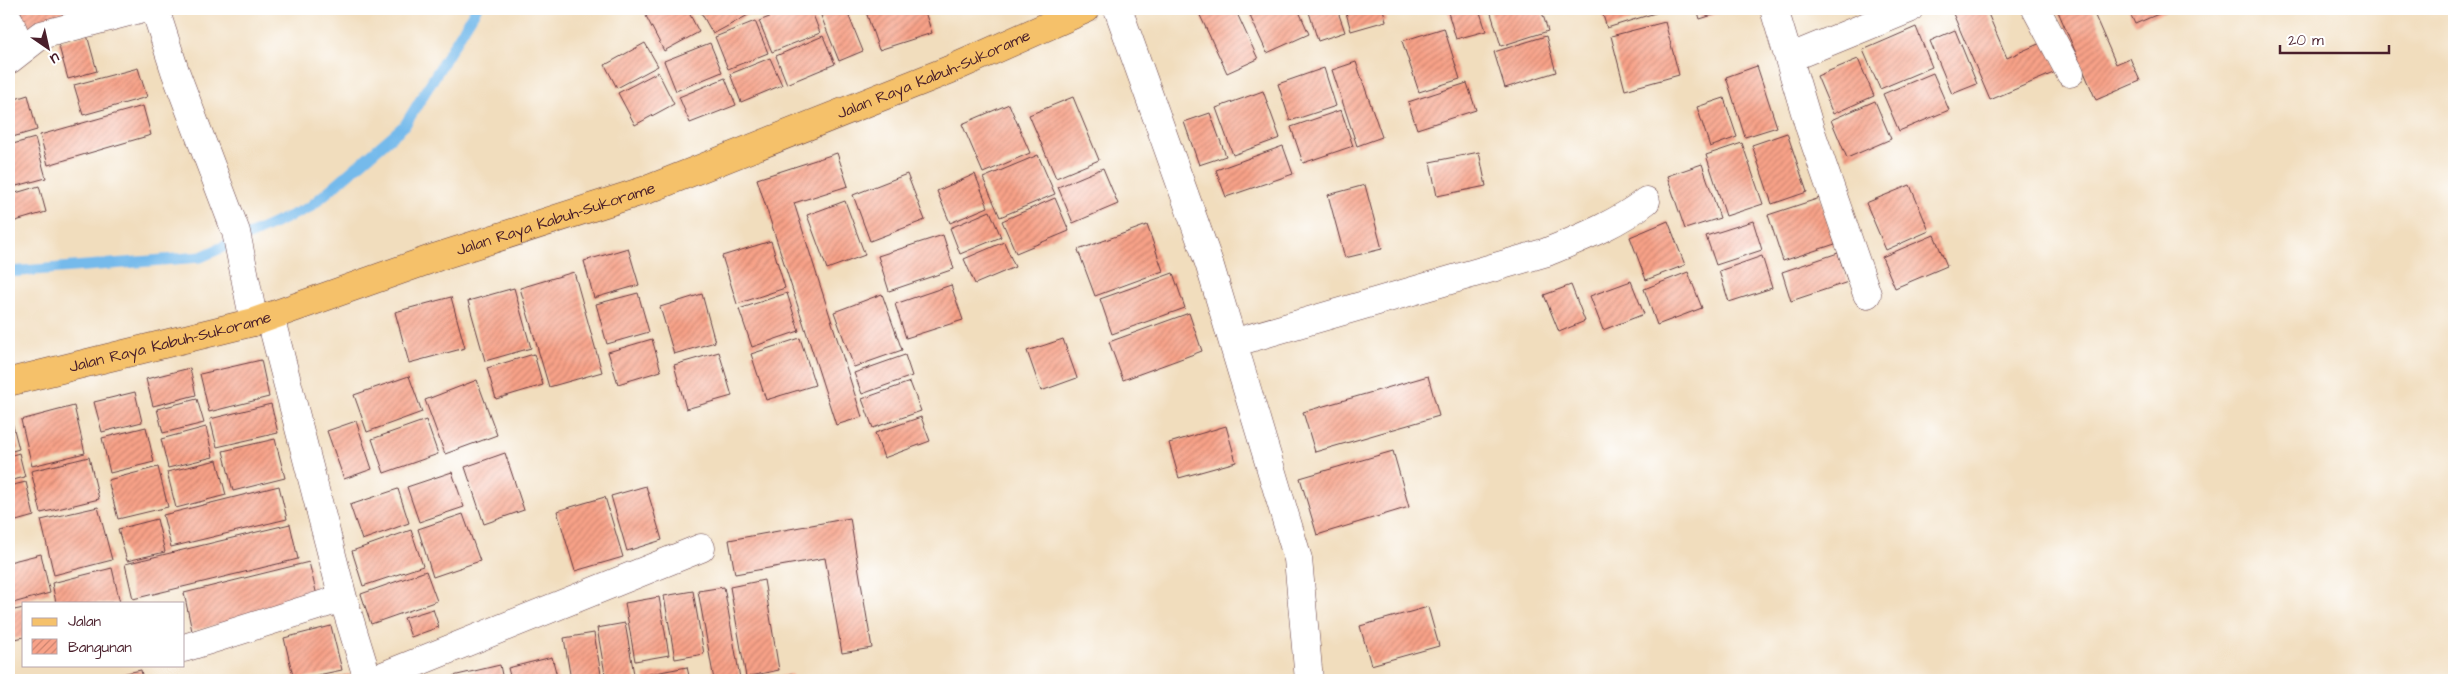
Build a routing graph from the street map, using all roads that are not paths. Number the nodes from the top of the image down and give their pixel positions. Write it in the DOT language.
graph roads {
  1 [pos="140,9"];
  2 [pos="155,9"];
  3 [pos="1086,9"];
  4 [pos="1118,9"];
  5 [pos="1774,9"];
  6 [pos="1909,9"];
  7 [pos="2036,9"];
  8 [pos="9,20"];
  9 [pos="15,55"];
  10 [pos="1789,58"];
  11 [pos="2070,73"];
  12 [pos="1646,200"];
  13 [pos="1867,294"];
  14 [pos="262,319"];
  15 [pos="1233,343"];
  16 [pos="9,382"];
  17 [pos="701,548"];
  18 [pos="343,598"];
  19 [pos="185,648"];
  20 [pos="368,680"];
  21 [pos="374,680"];
  22 [pos="1309,680"];
  1 -- 9 [label="street"];
  2 -- 14 [label="street"];
  3 -- 14 [label="main road, Jalan Raya Kabuh-Sukorame"];
  4 -- 15 [label="street"];
  5 -- 10 [label="street"];
  6 -- 10 [label="street"];
  7 -- 11 [label="street"];
  8 -- 9 [label="street"];
  10 -- 13 [label="street"];
  12 -- 15 [label="street"];
  14 -- 16 [label="main road, Jalan Raya Kabuh-Sukorame"];
  14 -- 18 [label="street"];
  15 -- 22 [label="street"];
  17 -- 21 [label="street"];
  18 -- 19 [label="street"];
  18 -- 20 [label="street"];
}
